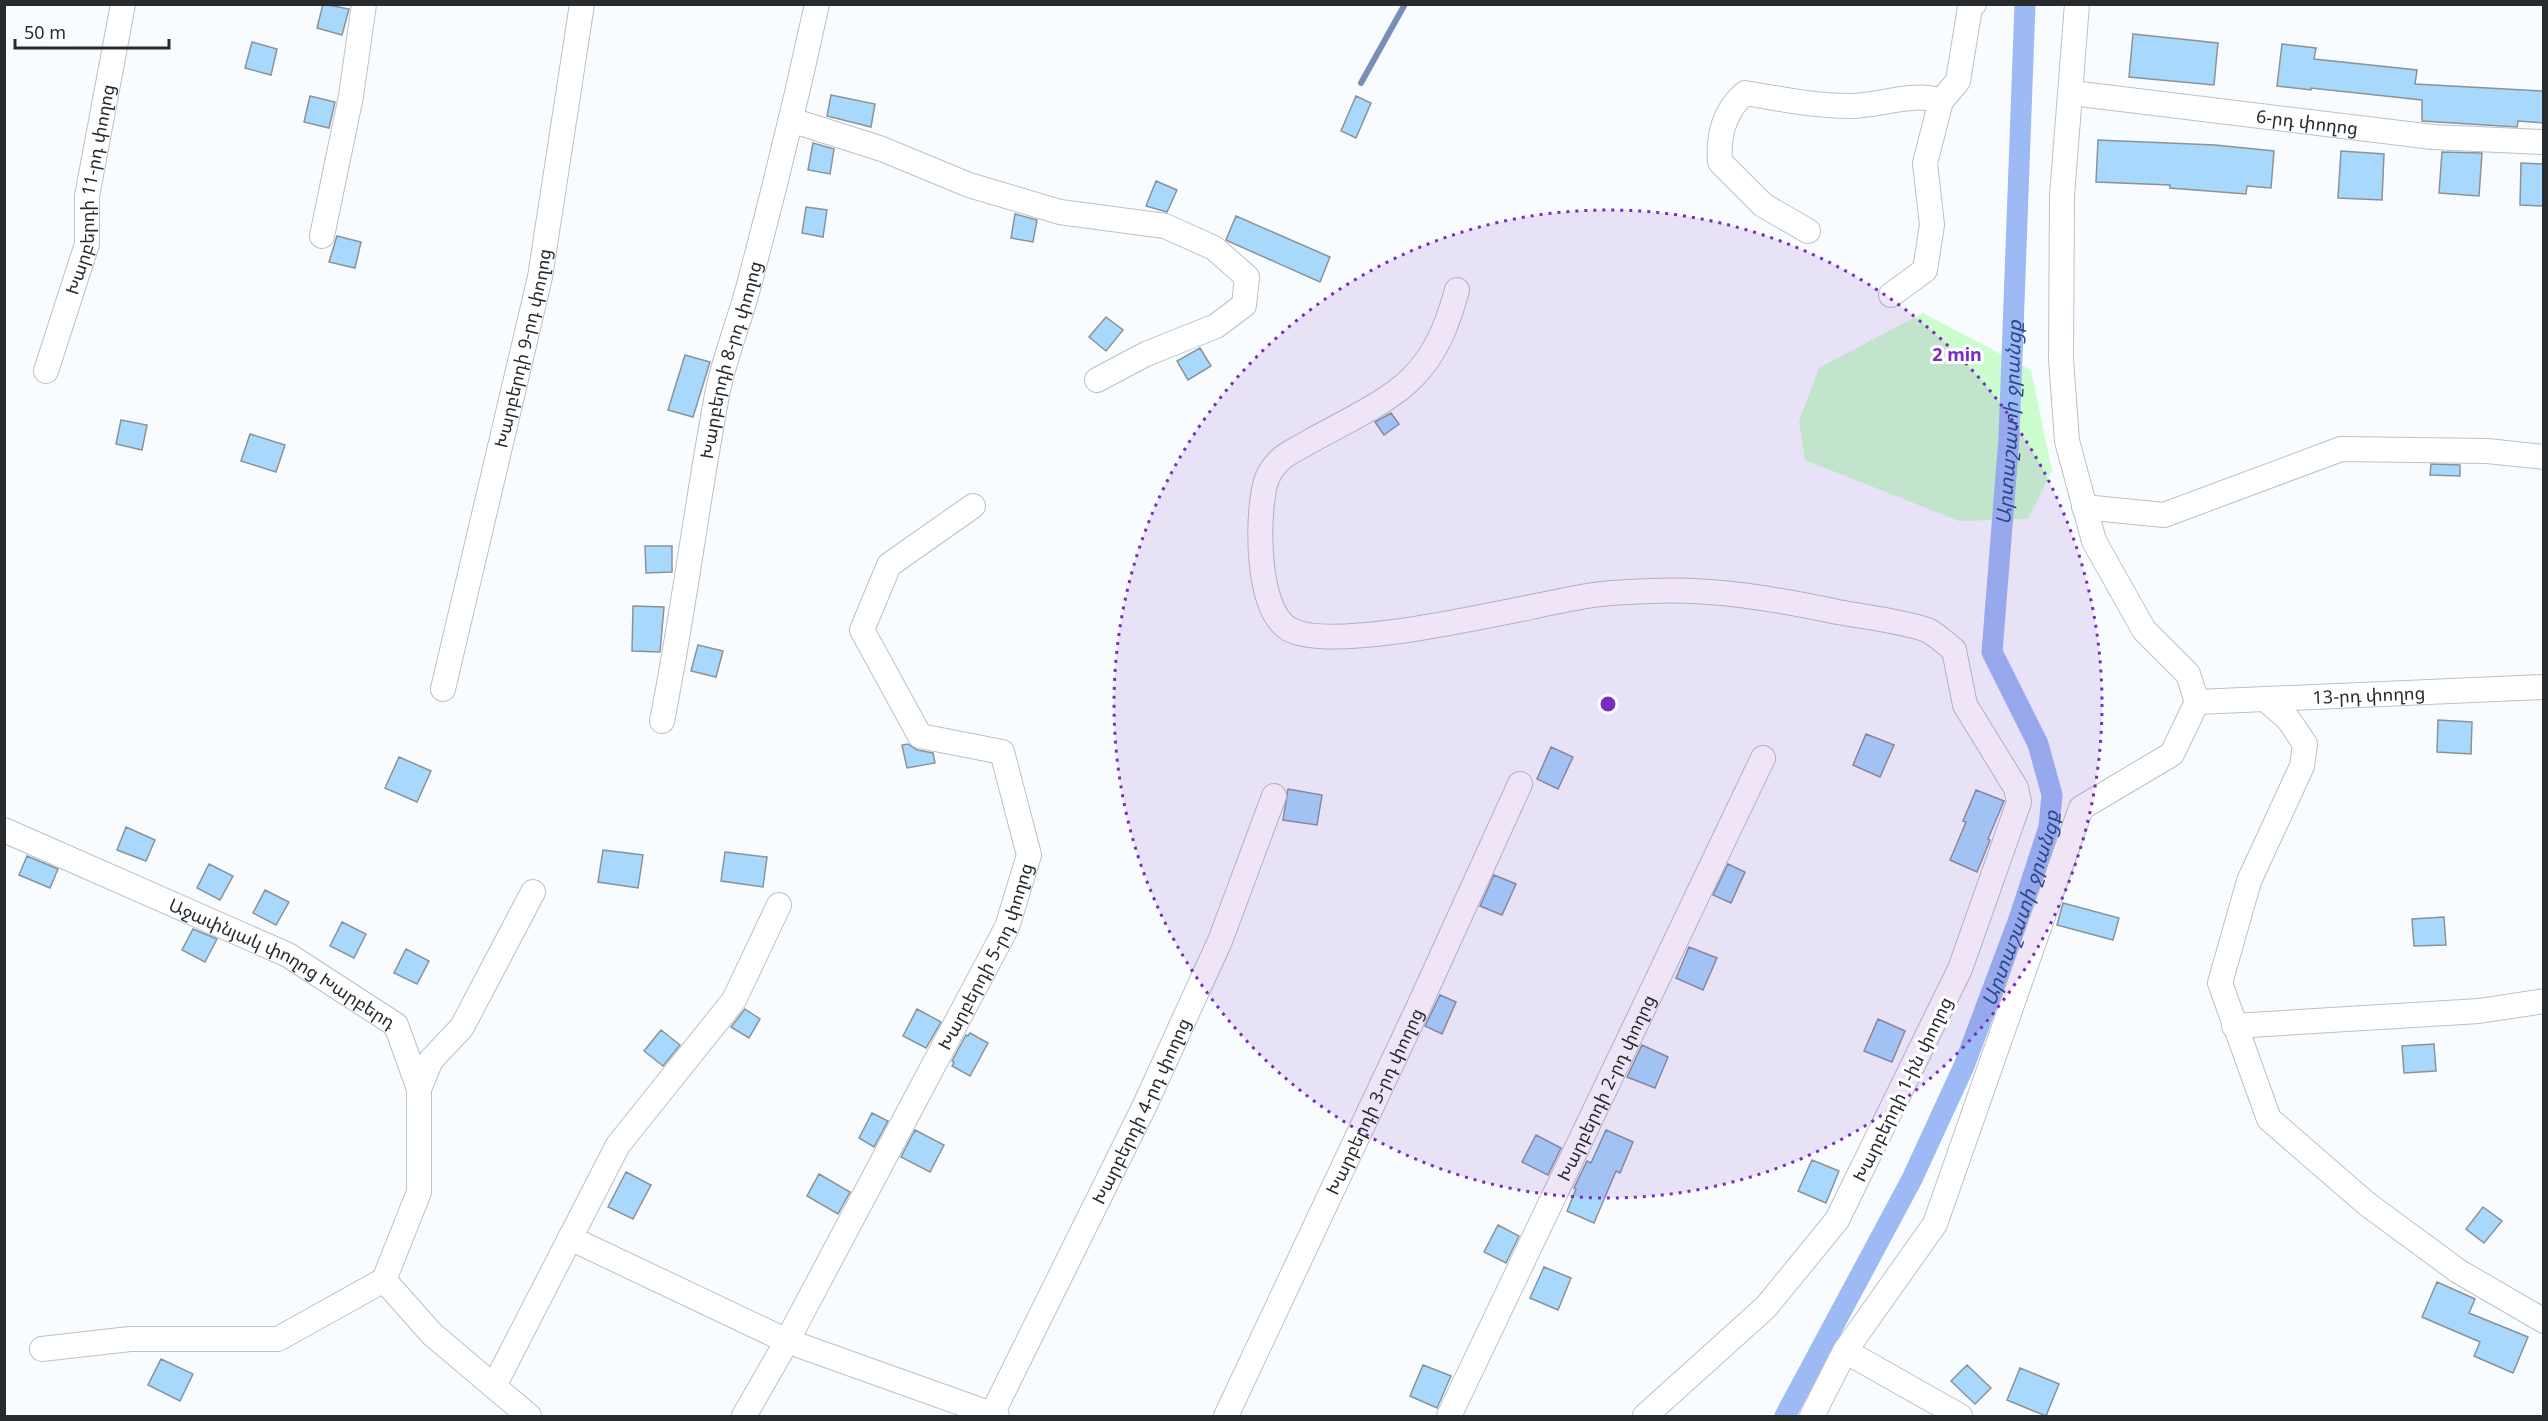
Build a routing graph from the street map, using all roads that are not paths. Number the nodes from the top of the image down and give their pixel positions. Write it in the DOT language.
graph roads {
  1 [pos="123,4"];
  2 [pos="364,4"];
  3 [pos="582,4"];
  4 [pos="817,4"];
  5 [pos="1974,4"];
  6 [pos="2077,4"];
  7 [pos="2072,93"];
  8 [pos="1941,102"];
  9 [pos="791,120"];
  10 [pos="2544,142"];
  11 [pos="1809,231"];
  12 [pos="322,236"];
  13 [pos="1457,290"];
  14 [pos="1891,295"];
  15 [pos="46,371"];
  16 [pos="1097,380"];
  17 [pos="2544,457"];
  18 [pos="973,506"];
  19 [pos="2084,507"];
  20 [pos="2544,687"];
  21 [pos="443,689"];
  22 [pos="2265,699"];
  23 [pos="2197,702"];
  24 [pos="662,721"];
  25 [pos="1763,758"];
  26 [pos="1520,784"];
  27 [pos="1274,796"];
  28 [pos="4,830"];
  29 [pos="533,892"];
  30 [pos="779,904"];
  31 [pos="2544,1000"];
  32 [pos="2234,1026"];
  33 [pos="419,1089"];
  34 [pos="570,1238"];
  35 [pos="384,1280"];
  36 [pos="2544,1321"];
  37 [pos="787,1341"];
  38 [pos="42,1349"];
  39 [pos="1845,1351"];
  40 [pos="494,1386"];
  41 [pos="529,1416"];
  42 [pos="744,1416"];
  43 [pos="993,1416"];
  44 [pos="1226,1416"];
  45 [pos="1449,1416"];
  46 [pos="1645,1416"];
  47 [pos="1812,1416"];
  48 [pos="1960,1416"];
  1 -- 15 [label="street, Խարբերդի 11-րդ փողոց"];
  2 -- 12 [label="street"];
  3 -- 21 [label="street, Խարբերդի 9-րդ փողոց"];
  4 -- 9 [label="street, Խարբերդի 8-րդ փողոց"];
  5 -- 8 [label="street"];
  6 -- 7 [label="street"];
  7 -- 10 [label="street, 6-րդ փողոց"];
  7 -- 19 [label="street"];
  8 -- 11 [label="street"];
  8 -- 14 [label="street"];
  9 -- 16 [label="street"];
  9 -- 24 [label="street, Խարբերդի 8-րդ փողոց"];
  13 -- 46 [label="street, Խարբերդի 1-ին փողոց"];
  17 -- 19 [label="street"];
  18 -- 37 [label="street, Խարբերդի 5-րդ փողոց"];
  19 -- 23 [label="street"];
  20 -- 22 [label="street, 13-րդ փողոց"];
  22 -- 23 [label="street, 13-րդ փողոց"];
  22 -- 32 [label="street"];
  23 -- 39 [label="street"];
  25 -- 45 [label="street, Խարբերդի 2-րդ փողոց"];
  26 -- 44 [label="street, Խարբերդի 3-րդ փողոց"];
  27 -- 43 [label="street, Խարբերդի 4-րդ փողոց"];
  28 -- 33 [label="street, Աջափնյակ փողոց Խարբերդ"];
  29 -- 33 [label="street"];
  30 -- 34 [label="street"];
  31 -- 32 [label="street"];
  32 -- 36 [label="street"];
  33 -- 35 [label="street, Աջափնյակ փողոց Խարբերդ"];
  34 -- 37 [label="street"];
  34 -- 40 [label="street"];
  35 -- 38 [label="street"];
  35 -- 40 [label="street"];
  37 -- 42 [label="street, Խարբերդի 5-րդ փողոց"];
  37 -- 43 [label="street"];
  39 -- 47 [label="street"];
  39 -- 48 [label="street"];
  40 -- 41 [label="street"];
}
